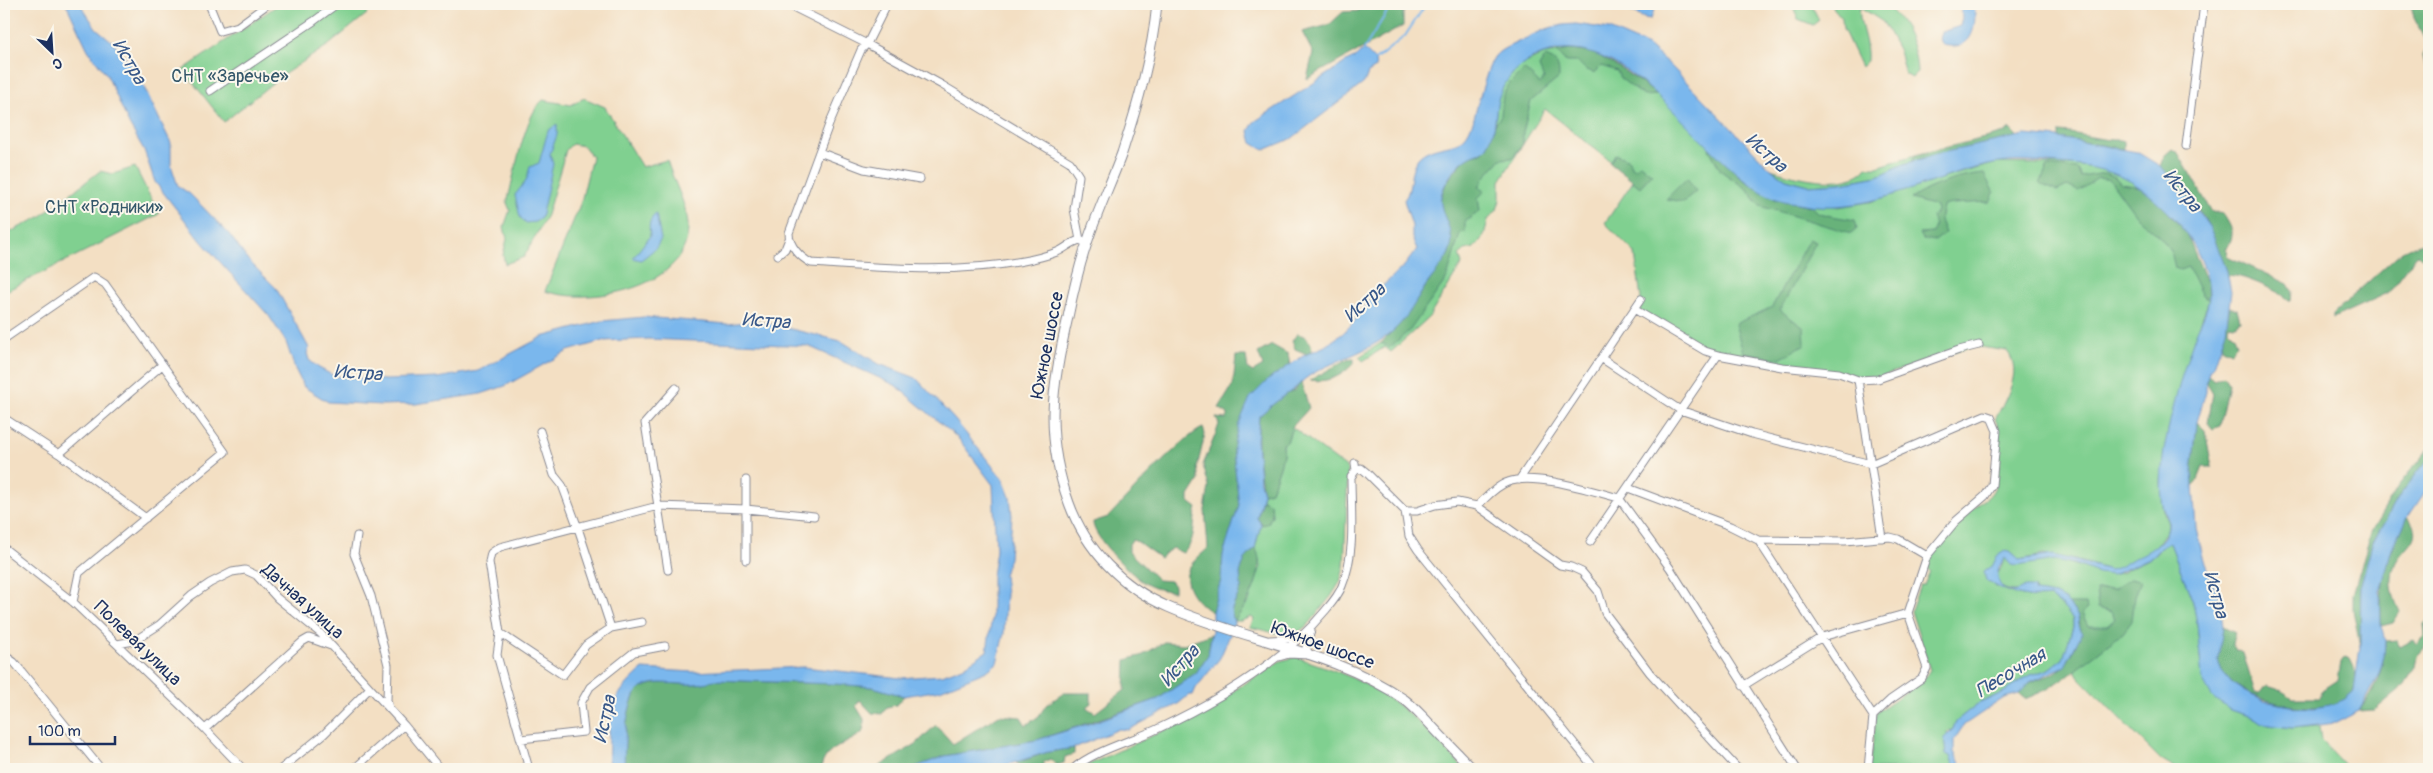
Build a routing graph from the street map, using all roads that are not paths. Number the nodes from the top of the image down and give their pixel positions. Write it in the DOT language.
graph roads {
  1 [pos="209,4"];
  2 [pos="268,4"];
  3 [pos="337,4"];
  4 [pos="787,4"];
  5 [pos="887,4"];
  6 [pos="1157,4"];
  7 [pos="2204,4"];
  8 [pos="867,44"];
  9 [pos="210,91"];
  10 [pos="2186,146"];
  11 [pos="819,152"];
  12 [pos="920,179"];
  13 [pos="789,239"];
  14 [pos="1083,241"];
  15 [pos="778,256"];
  16 [pos="1641,299"];
  17 [pos="1634,309"];
  18 [pos="4,340"];
  19 [pos="1979,345"];
  20 [pos="1718,355"];
  21 [pos="1601,358"];
  22 [pos="162,365"];
  23 [pos="1858,380"];
  24 [pos="676,388"];
  25 [pos="1680,410"];
  26 [pos="4,418"];
  27 [pos="540,431"];
  28 [pos="59,454"];
  29 [pos="1871,464"];
  30 [pos="746,480"];
  31 [pos="1519,480"];
  32 [pos="1628,488"];
  33 [pos="1619,498"];
  34 [pos="658,506"];
  35 [pos="1477,506"];
  36 [pos="746,509"];
  37 [pos="1405,511"];
  38 [pos="814,516"];
  39 [pos="146,518"];
  40 [pos="578,528"];
  41 [pos="357,536"];
  42 [pos="1882,538"];
  43 [pos="1758,540"];
  44 [pos="1590,542"];
  45 [pos="4,548"];
  46 [pos="1927,556"];
  47 [pos="746,560"];
  48 [pos="668,570"];
  49 [pos="73,602"];
  50 [pos="1908,613"];
  51 [pos="642,622"];
  52 [pos="1313,625"];
  53 [pos="611,628"];
  54 [pos="500,633"];
  55 [pos="1822,638"];
  56 [pos="1262,639"];
  57 [pos="117,644"];
  58 [pos="332,646"];
  59 [pos="665,646"];
  60 [pos="1288,648"];
  61 [pos="4,655"];
  62 [pos="1309,655"];
  63 [pos="1272,659"];
  64 [pos="1743,686"];
  65 [pos="370,688"];
  66 [pos="389,708"];
  67 [pos="1873,716"];
  68 [pos="404,725"];
  69 [pos="205,729"];
  70 [pos="520,739"];
  71 [pos="101,769"];
  72 [pos="243,769"];
  73 [pos="281,769"];
  74 [pos="354,769"];
  75 [pos="440,769"];
  76 [pos="528,769"];
  77 [pos="1073,769"];
  78 [pos="1473,769"];
  79 [pos="1595,769"];
  80 [pos="1738,769"];
  81 [pos="1797,769"];
  82 [pos="1868,769"];
  1 -- 2 [label="street"];
  3 -- 9 [label="street"];
  4 -- 8 [label="street"];
  5 -- 8 [label="street"];
  6 -- 14 [label="main road, Южное шоссе"];
  7 -- 10 [label="street"];
  8 -- 11 [label="street"];
  8 -- 14 [label="street"];
  11 -- 12 [label="street"];
  11 -- 13 [label="street"];
  13 -- 14 [label="street"];
  13 -- 15 [label="street"];
  14 -- 56 [label="main road, Южное шоссе"];
  16 -- 17 [label="street"];
  17 -- 20 [label="street"];
  17 -- 21 [label="street"];
  18 -- 22 [label="street"];
  19 -- 23 [label="street"];
  20 -- 23 [label="street"];
  20 -- 25 [label="street"];
  21 -- 25 [label="street"];
  21 -- 31 [label="street"];
  22 -- 28 [label="street"];
  22 -- 39 [label="street"];
  23 -- 29 [label="street"];
  24 -- 34 [label="street"];
  25 -- 29 [label="street"];
  25 -- 32 [label="street"];
  26 -- 28 [label="street"];
  27 -- 40 [label="street"];
  28 -- 39 [label="street"];
  29 -- 42 [label="street"];
  29 -- 46 [label="street"];
  30 -- 36 [label="street"];
  31 -- 33 [label="street"];
  31 -- 35 [label="street"];
  32 -- 33 [label="street"];
  32 -- 43 [label="street"];
  33 -- 44 [label="street"];
  33 -- 64 [label="street"];
  34 -- 36 [label="street"];
  34 -- 40 [label="street"];
  34 -- 48 [label="street"];
  35 -- 37 [label="street"];
  35 -- 80 [label="street"];
  36 -- 38 [label="street"];
  36 -- 47 [label="street"];
  37 -- 52 [label="street"];
  37 -- 79 [label="street"];
  39 -- 49 [label="street"];
  40 -- 53 [label="street"];
  40 -- 54 [label="street"];
  41 -- 66 [label="street"];
  42 -- 43 [label="street"];
  42 -- 46 [label="street"];
  43 -- 55 [label="street"];
  45 -- 49 [label="street, Полевая улица"];
  46 -- 50 [label="street"];
  49 -- 57 [label="street, Полевая улица"];
  50 -- 55 [label="street"];
  50 -- 67 [label="street"];
  51 -- 53 [label="street"];
  52 -- 56 [label="street"];
  52 -- 60 [label="street"];
  52 -- 62 [label="street"];
  53 -- 54 [label="street"];
  54 -- 70 [label="street"];
  55 -- 64 [label="street"];
  55 -- 67 [label="street"];
  56 -- 60 [label="main road, Южное шоссе"];
  56 -- 63 [label="street"];
  57 -- 58 [label="street, Дачная улица"];
  57 -- 69 [label="street, Полевая улица"];
  58 -- 65 [label="street, Дачная улица"];
  58 -- 69 [label="street"];
  59 -- 70 [label="street"];
  60 -- 62 [label="main road, Южное шоссе"];
  60 -- 63 [label="street"];
  61 -- 71 [label="street"];
  62 -- 63 [label="street"];
  62 -- 78 [label="main road, Южное шоссе"];
  63 -- 77 [label="street"];
  64 -- 81 [label="street"];
  65 -- 66 [label="street, Дачная улица"];
  65 -- 73 [label="street"];
  66 -- 68 [label="street, Дачная улица"];
  67 -- 82 [label="street"];
  68 -- 74 [label="street"];
  68 -- 75 [label="street, Дачная улица"];
  69 -- 72 [label="street, Полевая улица"];
  70 -- 76 [label="street"];
}
